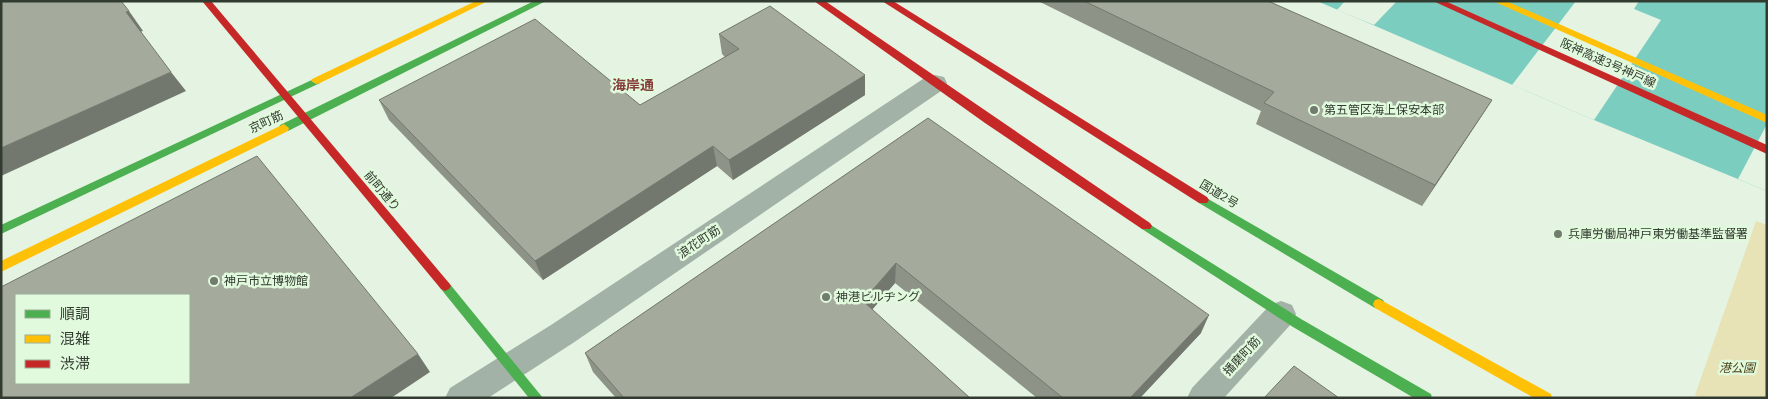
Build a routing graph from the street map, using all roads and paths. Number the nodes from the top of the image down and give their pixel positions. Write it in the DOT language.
graph roads {
  1 [pos="206,1"];
  2 [pos="484,1"];
  3 [pos="542,1"];
  4 [pos="818,1"];
  5 [pos="886,1"];
  6 [pos="1437,1"];
  7 [pos="1497,1"];
  8 [pos="935,83"];
  9 [pos="282,96"];
  10 [pos="1767,119"];
  11 [pos="303,120"];
  12 [pos="1767,150"];
  13 [pos="1,230"];
  14 [pos="1,267"];
  15 [pos="1281,314"];
  16 [pos="512,367"];
  17 [pos="461,398"];
  18 [pos="537,398"];
  19 [pos="1202,398"];
  20 [pos="1426,398"];
  21 [pos="1546,398"];
  1 -- 9 [label="main road, 前町通り"];
  2 -- 9 [label="main road, 京町筋"];
  3 -- 11 [label="main road, 京町筋"];
  4 -- 8 [label="main road"];
  5 -- 21 [label="main road, 国道2号"];
  6 -- 12 [label="main road, 阪神高速3号神戸線"];
  7 -- 10 [label="main road, 阪神高速3号神戸線"];
  8 -- 15 [label="main road"];
  8 -- 16 [label="street, 浪花町筋"];
  9 -- 11 [label="main road, 前町通り"];
  9 -- 13 [label="main road, 京町筋"];
  11 -- 14 [label="main road, 京町筋"];
  11 -- 16 [label="main road, 前町通り"];
  15 -- 19 [label="street, 播磨町筋"];
  15 -- 20 [label="main road"];
  16 -- 17 [label="street, 浪花町筋"];
  16 -- 18 [label="main road, 前町通り"];
}
